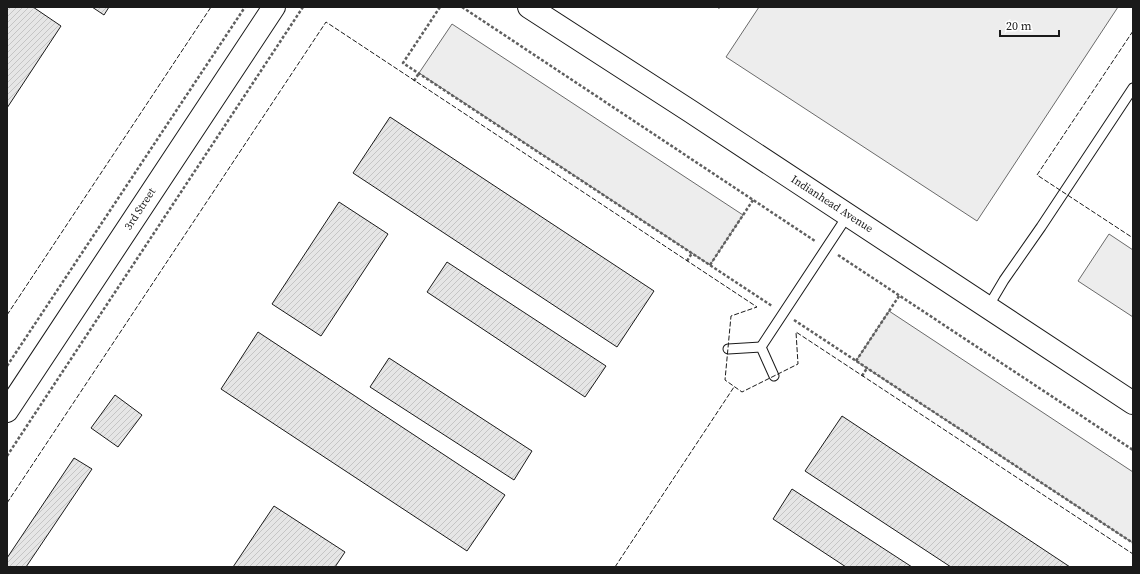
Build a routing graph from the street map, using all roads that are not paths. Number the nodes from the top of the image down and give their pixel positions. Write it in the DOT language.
graph roads {
  1 [pos="274,7"];
  2 [pos="529,7"];
  3 [pos="1133,88"];
  4 [pos="848,215"];
  5 [pos="988,308"];
  6 [pos="761,347"];
  7 [pos="728,348"];
  8 [pos="774,376"];
  9 [pos="1133,403"];
  10 [pos="7,411"];
  1 -- 10 [label="main road, 3rd Street"];
  2 -- 4 [label="main road, Indianhead Avenue"];
  3 -- 5 [label="lane"];
  4 -- 5 [label="main road, Indianhead Avenue"];
  4 -- 6 [label="lane"];
  5 -- 9 [label="main road, Indianhead Avenue"];
  6 -- 7 [label="lane"];
  6 -- 8 [label="lane"];
}
